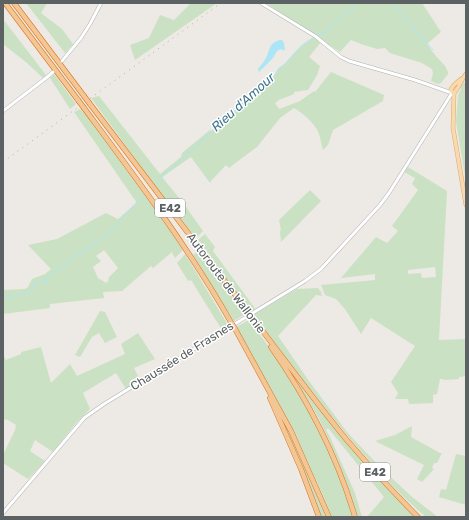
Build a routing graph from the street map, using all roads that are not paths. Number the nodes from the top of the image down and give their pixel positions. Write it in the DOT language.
graph roads {
  1 [pos="5,3"];
  2 [pos="14,3"];
  3 [pos="101,3"];
  4 [pos="261,3"];
  5 [pos="62,62"];
  6 [pos="53,72"];
  7 [pos="466,74"];
  8 [pos="453,90"];
  9 [pos="454,104"];
  10 [pos="444,105"];
  11 [pos="3,111"];
  12 [pos="466,205"];
  13 [pos="262,330"];
  14 [pos="265,384"];
  15 [pos="404,503"];
  16 [pos="3,513"];
  17 [pos="319,517"];
  18 [pos="329,517"];
  19 [pos="355,517"];
  20 [pos="418,517"];
  21 [pos="423,517"];
  1 -- 14 [label="highway, Autoroute de Wallonie / E42, bridge"];
  2 -- 13 [label="highway, Autoroute de Wallonie / E42, bridge"];
  3 -- 5 [label="main road"];
  4 -- 8 [label="main road"];
  6 -- 11 [label="main road"];
  7 -- 8 [label="main road"];
  8 -- 9 [label="main road"];
  8 -- 10 [label="main road, Chaussée de Frasnes"];
  9 -- 10 [label="main road"];
  9 -- 12 [label="main road"];
  10 -- 16 [label="main road, Chaussée de Frasnes"];
  13 -- 15 [label="highway, Autoroute de Wallonie / E42"];
  13 -- 19 [label="highway"];
  14 -- 17 [label="highway"];
  14 -- 18 [label="highway, Autoroute de Wallonie / E42"];
  15 -- 20 [label="highway, Autoroute de Wallonie / E42"];
  15 -- 21 [label="highway"];
}
